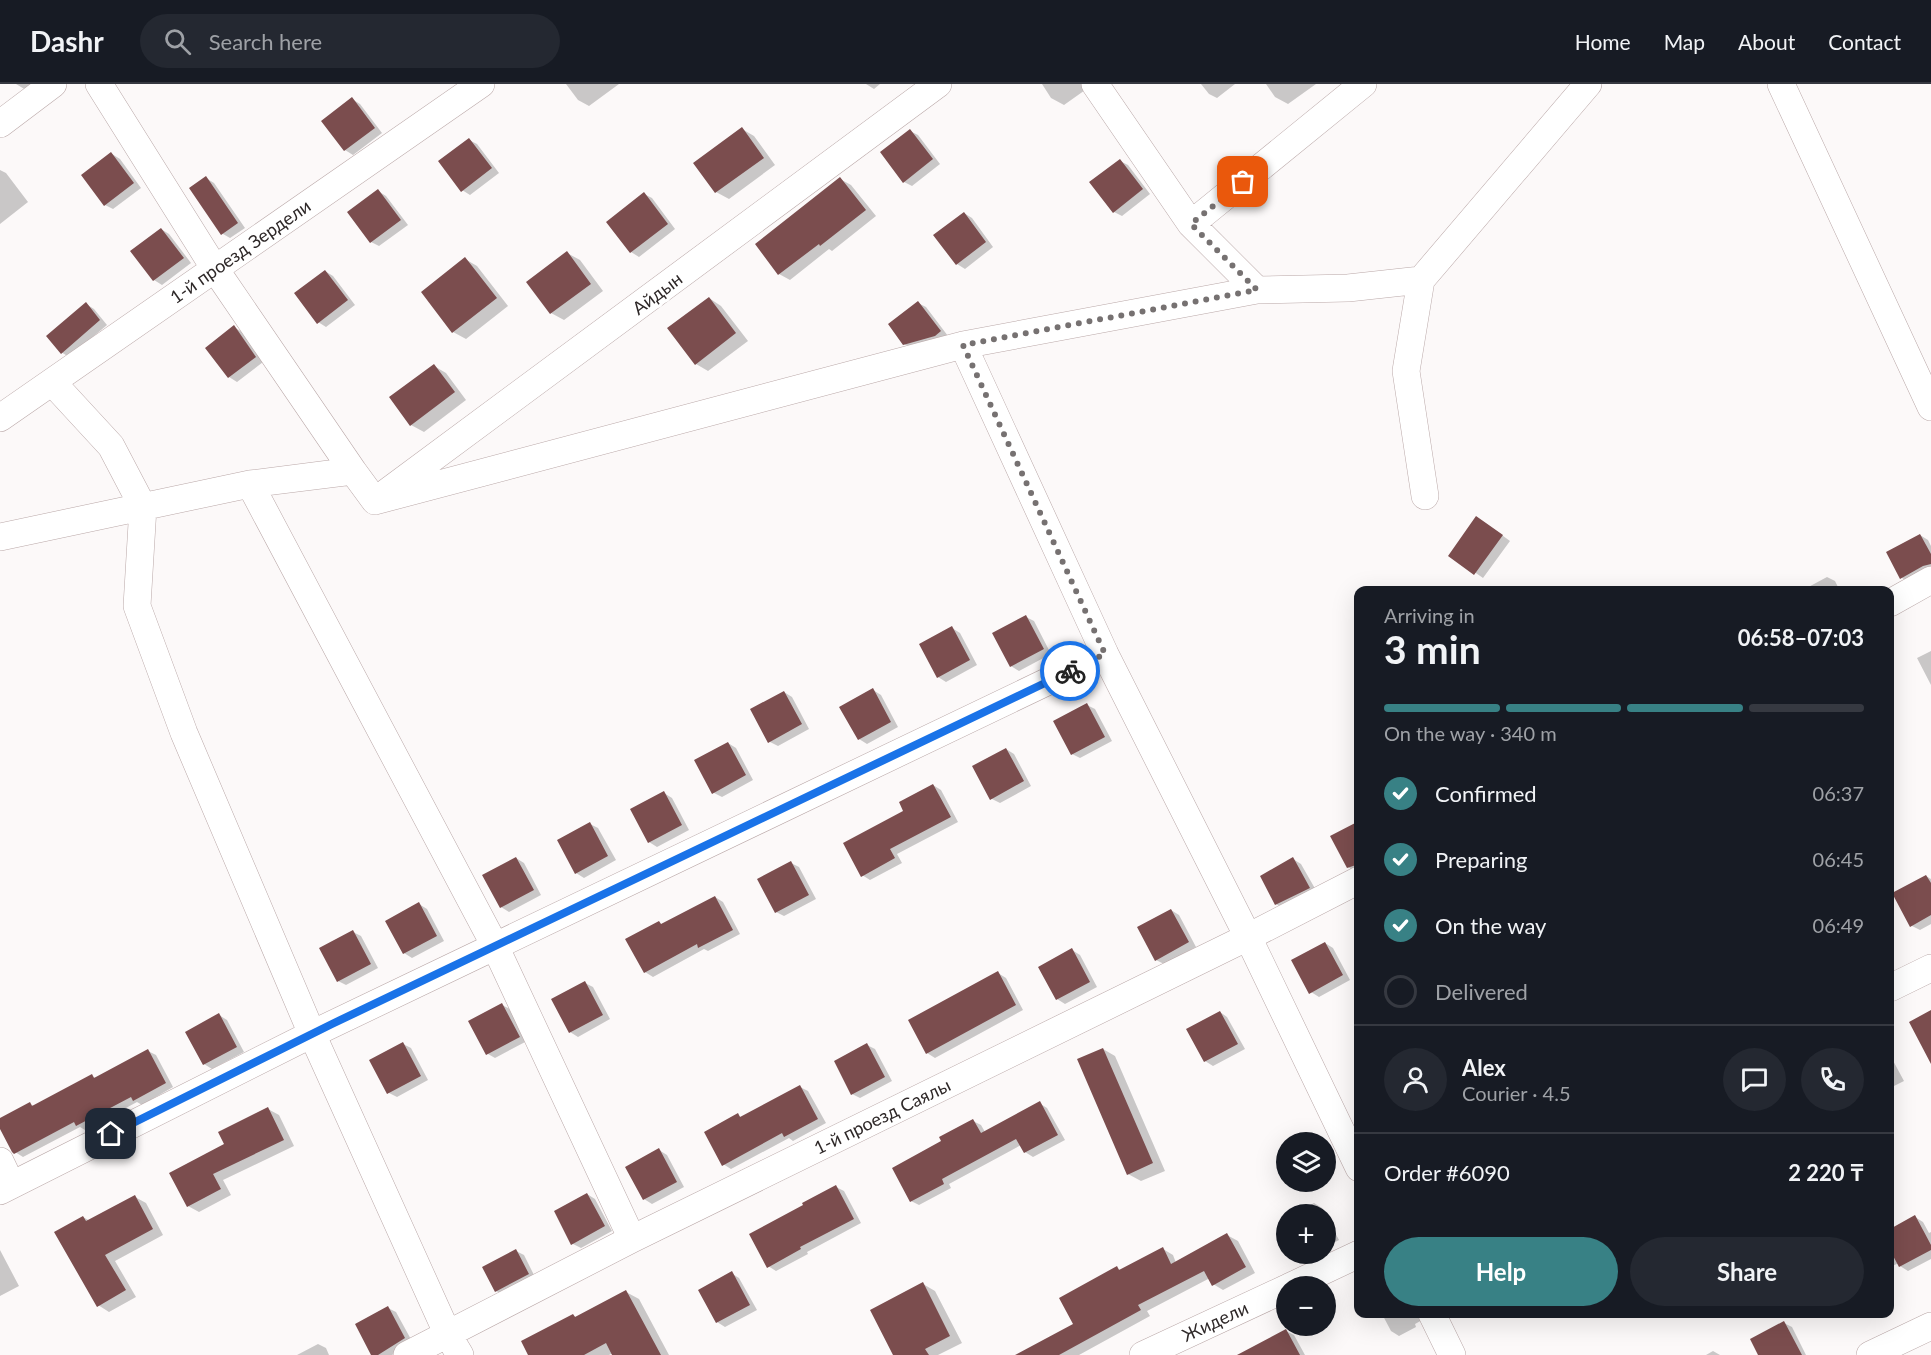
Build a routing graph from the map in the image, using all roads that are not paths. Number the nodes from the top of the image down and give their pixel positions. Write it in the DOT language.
graph roads {
  1 [pos="53,84"];
  2 [pos="99,84"];
  3 [pos="481,84"];
  4 [pos="938,84"];
  5 [pos="1095,84"];
  6 [pos="1363,84"];
  7 [pos="1588,84"];
  8 [pos="1781,84"];
  9 [pos="0,124"];
  10 [pos="1191,224"];
  11 [pos="215,269"];
  12 [pos="1421,280"];
  13 [pos="1257,290"];
  14 [pos="963,345"];
  15 [pos="52,382"];
  16 [pos="1931,407"];
  17 [pos="0,418"];
  18 [pos="353,471"];
  19 [pos="250,484"];
  20 [pos="1425,496"];
  21 [pos="375,501"];
  22 [pos="143,507"];
  23 [pos="0,537"];
  24 [pos="1931,580"];
  25 [pos="1894,601"];
  26 [pos="1105,654"];
  27 [pos="1354,883"];
  28 [pos="1248,937"];
  29 [pos="495,946"];
  30 [pos="1931,968"];
  31 [pos="1894,986"];
  32 [pos="312,1034"];
  33 [pos="1354,1158"];
  34 [pos="4,1179"];
  35 [pos="632,1239"];
  36 [pos="1354,1256"];
  37 [pos="1312,1276"];
  38 [pos="1276,1293"];
  39 [pos="1434,1318"];
  40 [pos="1931,1326"];
  41 [pos="454,1345"];
  42 [pos="407,1355"];
  43 [pos="1143,1355"];
  44 [pos="1452,1355"];
  45 [pos="1870,1355"];
  1 -- 9 [label="street"];
  2 -- 11 [label="street"];
  3 -- 11 [label="street, 1-й проезд Зердели"];
  4 -- 21 [label="street, Айдын"];
  5 -- 10 [label="street"];
  6 -- 10 [label="street"];
  7 -- 12 [label="street"];
  8 -- 16 [label="street"];
  10 -- 13 [label="street"];
  11 -- 15 [label="street, 1-й проезд Зердели"];
  11 -- 18 [label="street"];
  12 -- 13 [label="street"];
  12 -- 20 [label="street"];
  13 -- 14 [label="street"];
  14 -- 21 [label="street"];
  14 -- 26 [label="street"];
  15 -- 17 [label="street, 1-й проезд Зердели"];
  15 -- 22 [label="street"];
  18 -- 19 [label="street"];
  18 -- 21 [label="street"];
  19 -- 22 [label="street"];
  19 -- 29 [label="street"];
  22 -- 23 [label="street"];
  22 -- 32 [label="street"];
  24 -- 25 [label="street"];
  26 -- 28 [label="street"];
  26 -- 29 [label="street"];
  27 -- 28 [label="street, 1-й проезд Саялы"];
  28 -- 33 [label="street"];
  28 -- 35 [label="street, 1-й проезд Саялы"];
  29 -- 32 [label="street"];
  29 -- 35 [label="street"];
  30 -- 31 [label="street"];
  32 -- 34 [label="street"];
  32 -- 41 [label="street"];
  35 -- 41 [label="street, 1-й проезд Саялы"];
  36 -- 37 [label="street, Жидели"];
  38 -- 43 [label="street, Жидели"];
  39 -- 44 [label="street"];
  40 -- 45 [label="street"];
  41 -- 42 [label="street, 1-й проезд Саялы"];
}
